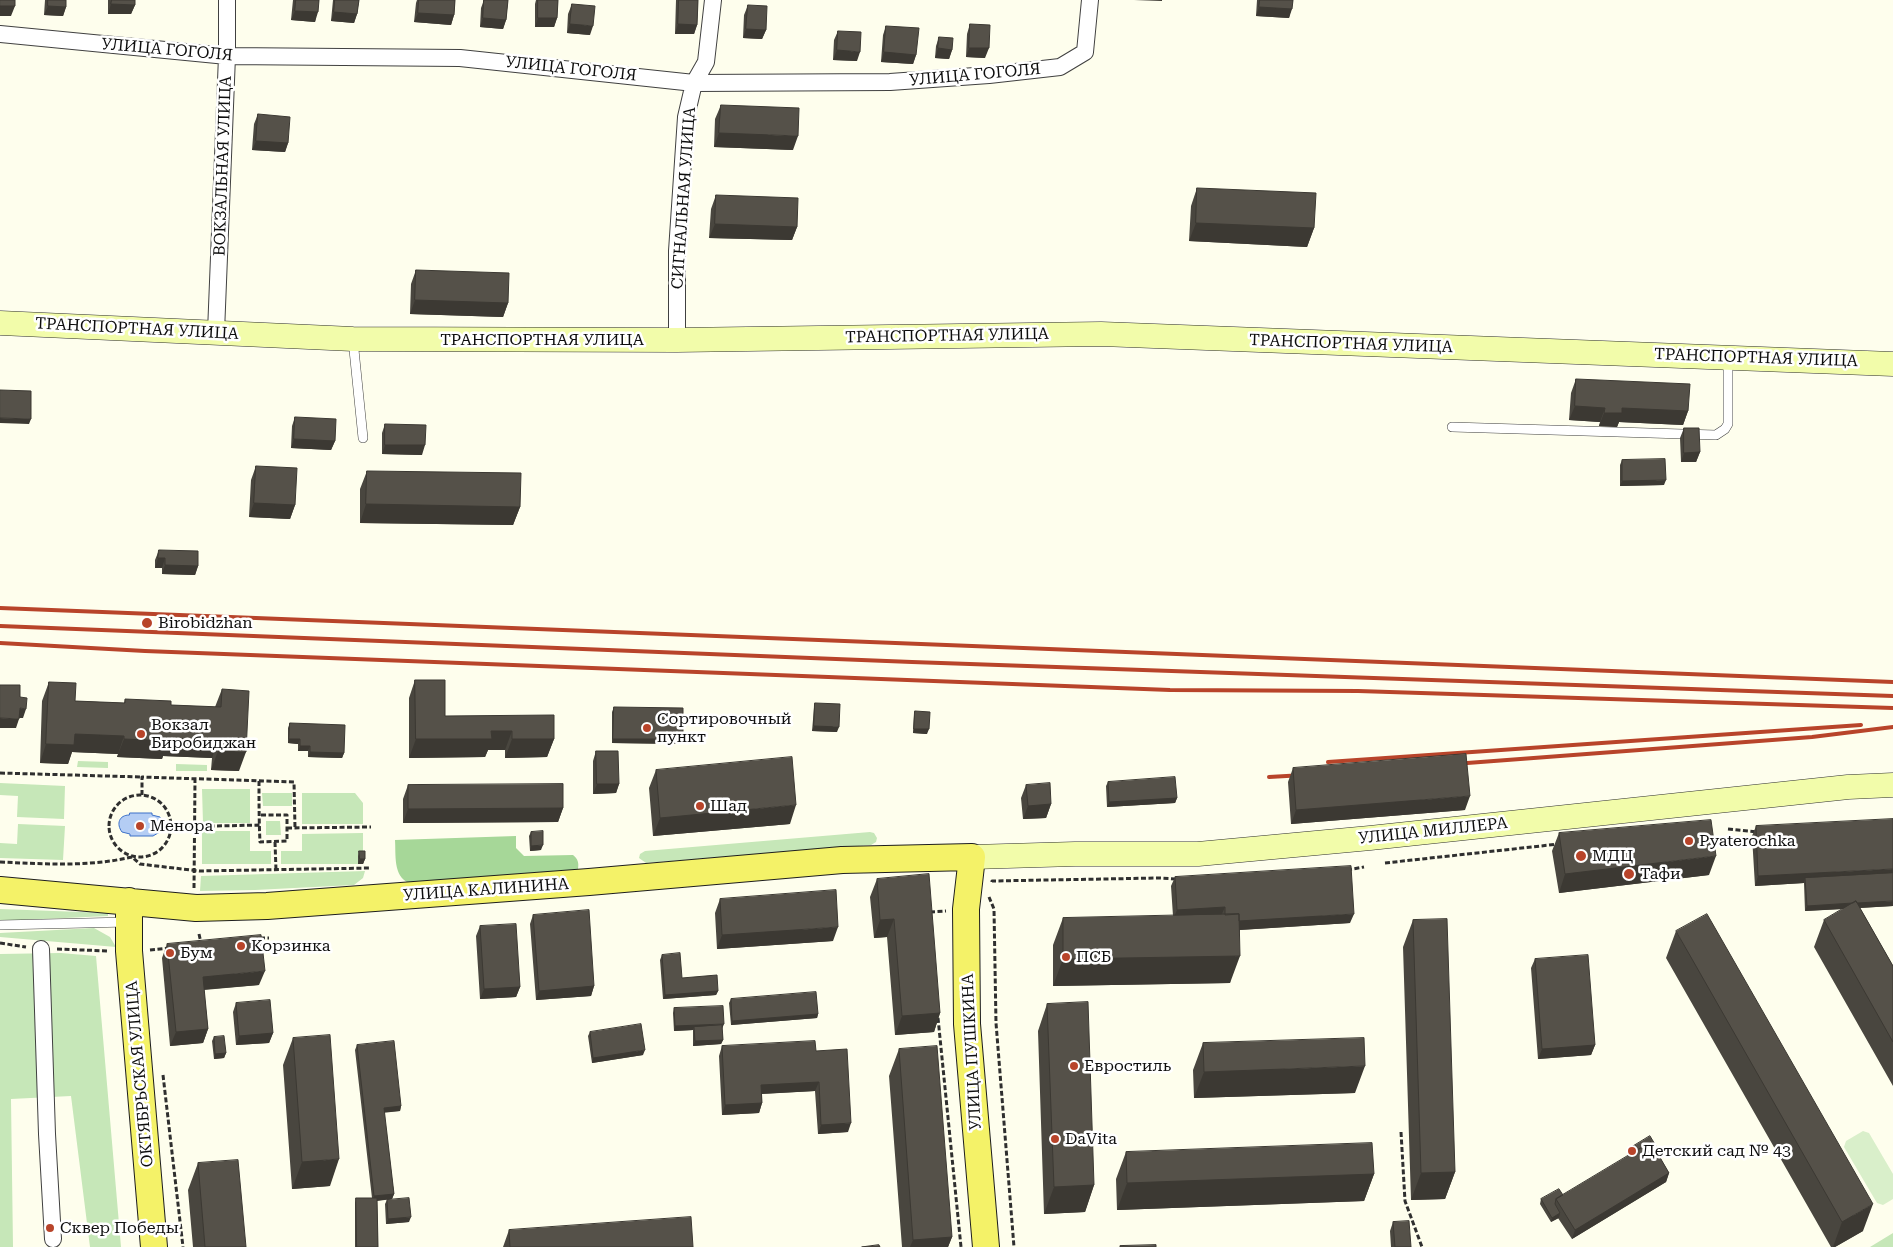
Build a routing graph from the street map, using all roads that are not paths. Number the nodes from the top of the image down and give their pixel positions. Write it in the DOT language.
graph roads {
  1 [pos="227,0"];
  2 [pos="713,0"];
  3 [pos="1090,0"];
  4 [pos="0,34"];
  5 [pos="227,56"];
  6 [pos="694,83"];
  7 [pos="0,323"];
  8 [pos="216,332"];
  9 [pos="353,339"];
  10 [pos="676,340"];
  11 [pos="1728,358"];
  12 [pos="1893,364"];
  13 [pos="1452,427"];
  14 [pos="363,438"];
  15 [pos="1893,785"];
  16 [pos="972,857"];
  17 [pos="0,890"];
  18 [pos="129,912"];
  19 [pos="0,925"];
  20 [pos="41,949"];
  21 [pos="53,1239"];
  22 [pos="154,1247"];
  23 [pos="986,1247"];
  1 -- 5 [label="street, ВОКЗАЛЬНАЯ УЛИЦА"];
  2 -- 6 [label="street, СИГНАЛЬНАЯ УЛИЦА"];
  3 -- 6 [label="street, УЛИЦА ГОГОЛЯ"];
  4 -- 5 [label="street, УЛИЦА ГОГОЛЯ"];
  5 -- 6 [label="street, УЛИЦА ГОГОЛЯ"];
  5 -- 8 [label="street, ВОКЗАЛЬНАЯ УЛИЦА"];
  6 -- 10 [label="street, СИГНАЛЬНАЯ УЛИЦА"];
  7 -- 8 [label="main road, ТРАНСПОРТНАЯ УЛИЦА"];
  8 -- 9 [label="main road, ТРАНСПОРТНАЯ УЛИЦА"];
  9 -- 10 [label="main road, ТРАНСПОРТНАЯ УЛИЦА"];
  9 -- 14 [label="lane"];
  10 -- 11 [label="main road, ТРАНСПОРТНАЯ УЛИЦА"];
  11 -- 12 [label="main road, ТРАНСПОРТНАЯ УЛИЦА"];
  11 -- 13 [label="lane"];
  15 -- 16 [label="main road, УЛИЦА МИЛЛЕРА"];
  16 -- 18 [label="main road, УЛИЦА КАЛИНИНА"];
  16 -- 23 [label="main road, УЛИЦА ПУШКИНА"];
  17 -- 18 [label="main road, УЛИЦА КАЛИНИНА"];
  18 -- 19 [label="lane"];
  18 -- 22 [label="main road, ОКТЯБРЬСКАЯ УЛИЦА"];
  20 -- 21 [label="street"];
}
